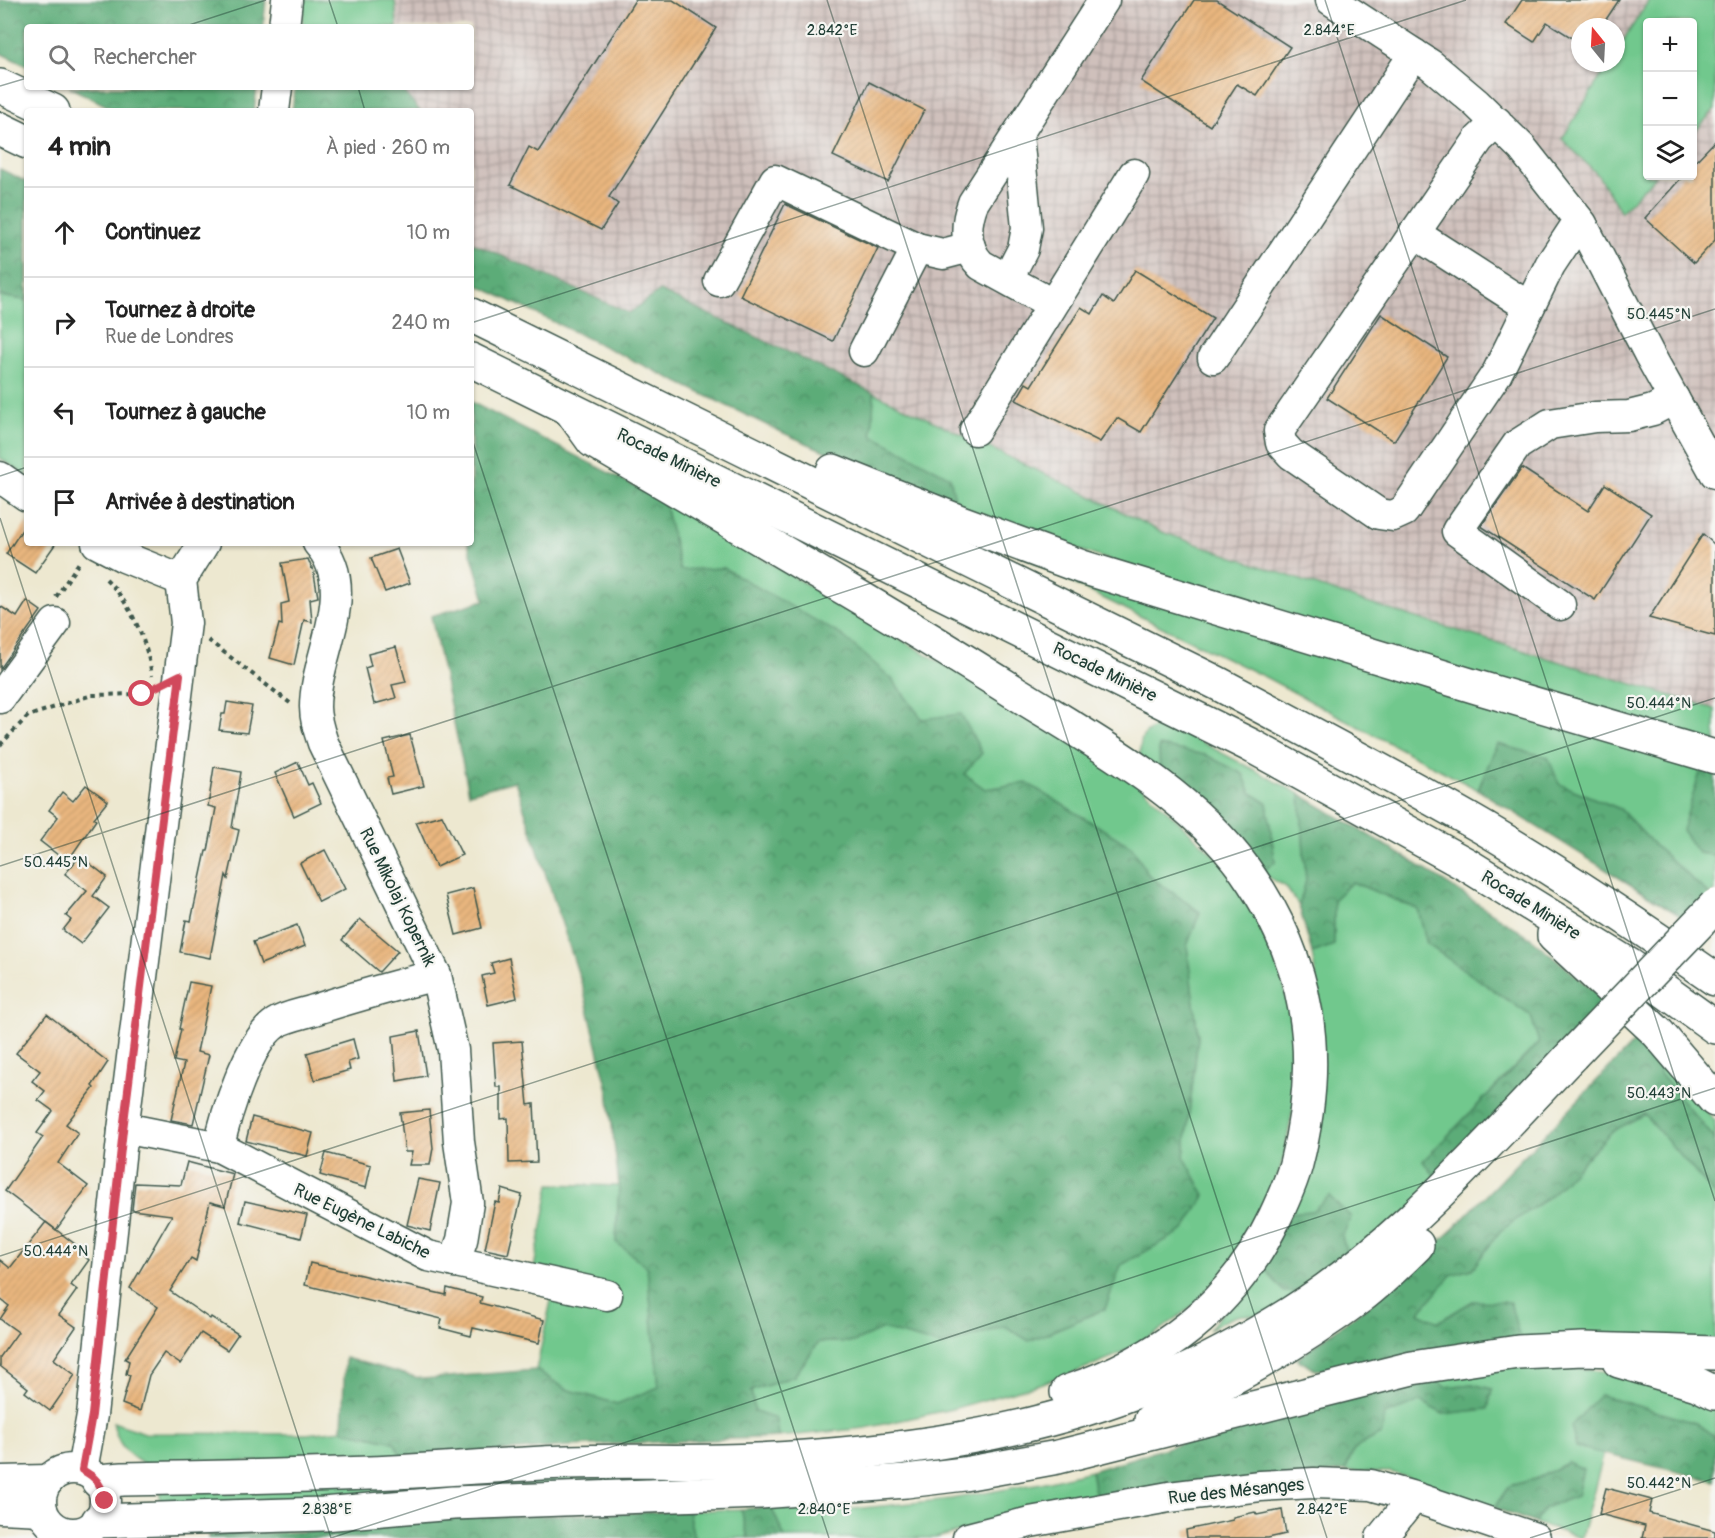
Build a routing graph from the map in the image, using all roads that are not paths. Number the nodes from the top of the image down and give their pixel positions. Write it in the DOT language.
graph roads {
  1 [pos="287,0"];
  2 [pos="1104,0"];
  3 [pos="1331,0"];
  4 [pos="284,24"];
  5 [pos="1414,54"];
  6 [pos="0,86"];
  7 [pos="277,90"];
  8 [pos="47,108"];
  9 [pos="274,108"];
  10 [pos="1497,122"];
  11 [pos="0,129"];
  12 [pos="1018,135"];
  13 [pos="24,141"];
  14 [pos="1134,174"];
  15 [pos="1579,221"];
  16 [pos="1414,233"];
  17 [pos="917,248"];
  18 [pos="970,248"];
  19 [pos="1008,278"];
  20 [pos="718,281"];
  21 [pos="1052,304"];
  22 [pos="1529,307"];
  23 [pos="474,316"];
  24 [pos="864,351"];
  25 [pos="1213,358"];
  26 [pos="474,361"];
  27 [pos="1674,399"];
  28 [pos="570,409"];
  29 [pos="975,430"];
  30 [pos="742,448"];
  31 [pos="1715,473"];
  32 [pos="0,477"];
  33 [pos="24,494"];
  34 [pos="202,546"];
  35 [pos="320,546"];
  36 [pos="93,553"];
  37 [pos="181,580"];
  38 [pos="1560,605"];
  39 [pos="55,623"];
  40 [pos="0,698"];
  41 [pos="1715,757"];
  42 [pos="1715,906"];
  43 [pos="1553,918"];
  44 [pos="1715,935"];
  45 [pos="436,975"];
  46 [pos="1715,979"];
  47 [pos="1715,1027"];
  48 [pos="1580,1062"];
  49 [pos="1715,1100"];
  50 [pos="123,1130"];
  51 [pos="219,1147"];
  52 [pos="454,1262"];
  53 [pos="607,1295"];
  54 [pos="1583,1349"];
  55 [pos="1715,1353"];
  56 [pos="1715,1393"];
  57 [pos="964,1439"];
  58 [pos="1090,1450"];
  59 [pos="90,1476"];
  60 [pos="49,1480"];
  61 [pos="0,1481"];
  62 [pos="1414,1497"];
  63 [pos="0,1508"];
  64 [pos="42,1510"];
  65 [pos="98,1521"];
  66 [pos="61,1535"];
  67 [pos="968,1538"];
  68 [pos="1382,1538"];
  69 [pos="1535,1538"];
  1 -- 4 [label="street"];
  2 -- 12 [label="street"];
  3 -- 5 [label="street"];
  5 -- 10 [label="street"];
  5 -- 25 [label="street"];
  6 -- 8 [label="highway"];
  7 -- 9 [label="street"];
  10 -- 15 [label="street"];
  10 -- 16 [label="street"];
  11 -- 13 [label="highway"];
  12 -- 18 [label="street"];
  12 -- 19 [label="street"];
  14 -- 21 [label="street"];
  15 -- 22 [label="street"];
  15 -- 27 [label="street"];
  16 -- 22 [label="street"];
  16 -- 22 [label="street"];
  17 -- 18 [label="street"];
  17 -- 20 [label="street"];
  17 -- 24 [label="street"];
  18 -- 19 [label="street"];
  19 -- 21 [label="street"];
  21 -- 29 [label="street"];
  23 -- 30 [label="highway"];
  26 -- 28 [label="highway, Rocade Minière"];
  27 -- 31 [label="street"];
  27 -- 38 [label="street"];
  28 -- 43 [label="highway, Rocade Minière"];
  28 -- 57 [label="highway"];
  30 -- 41 [label="highway"];
  30 -- 46 [label="highway"];
  32 -- 33 [label="street"];
  34 -- 37 [label="street"];
  35 -- 45 [label="street, Rue Mikolaj Kopernik"];
  36 -- 37 [label="street"];
  37 -- 50 [label="street"];
  39 -- 40 [label="street"];
  42 -- 48 [label="highway, bridge"];
  43 -- 47 [label="highway, Rocade Minière"];
  43 -- 49 [label="highway"];
  44 -- 48 [label="highway"];
  45 -- 51 [label="street"];
  45 -- 52 [label="street, Rue Mikolaj Kopernik"];
  48 -- 57 [label="highway"];
  48 -- 58 [label="highway"];
  50 -- 51 [label="street, Rue Eugène Labiche"];
  50 -- 59 [label="street"];
  51 -- 52 [label="street, Rue Eugène Labiche"];
  52 -- 53 [label="street, Rue Eugène Labiche"];
  54 -- 55 [label="highway"];
  54 -- 56 [label="highway"];
  54 -- 58 [label="highway"];
  57 -- 59 [label="highway"];
  58 -- 65 [label="highway"];
  59 -- 60 [label="street"];
  59 -- 65 [label="street"];
  60 -- 61 [label="street"];
  60 -- 64 [label="street"];
  62 -- 67 [label="street, Rue des Mésanges"];
  62 -- 68 [label="street"];
  62 -- 69 [label="street, Rue des Mésanges"];
  63 -- 64 [label="street"];
  64 -- 66 [label="street"];
  65 -- 66 [label="street"];
}
